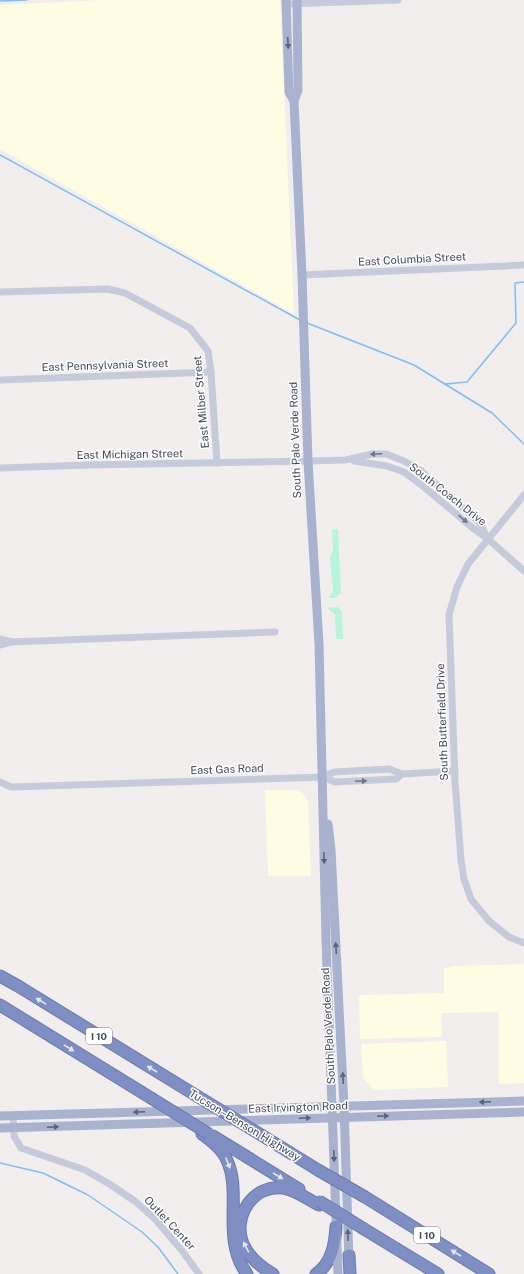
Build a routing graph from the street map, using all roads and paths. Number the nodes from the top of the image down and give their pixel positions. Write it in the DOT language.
graph roads {
  1 [pos="398,0"];
  2 [pos="286,2"];
  3 [pos="297,2"];
  4 [pos="294,101"];
  5 [pos="524,265"];
  6 [pos="302,275"];
  7 [pos="0,292"];
  8 [pos="211,372"];
  9 [pos="0,380"];
  10 [pos="346,460"];
  11 [pos="308,461"];
  12 [pos="404,461"];
  13 [pos="217,463"];
  14 [pos="0,468"];
  15 [pos="399,470"];
  16 [pos="524,495"];
  17 [pos="488,539"];
  18 [pos="524,571"];
  19 [pos="275,632"];
  20 [pos="0,639"];
  21 [pos="11,642"];
  22 [pos="0,645"];
  23 [pos="455,771"];
  24 [pos="323,777"];
  25 [pos="0,782"];
  26 [pos="325,879"];
  27 [pos="336,933"];
  28 [pos="524,944"];
  29 [pos="0,976"];
  30 [pos="0,1005"];
  31 [pos="524,1101"];
  32 [pos="332,1106"];
  33 [pos="344,1106"];
  34 [pos="524,1112"];
  35 [pos="0,1116"];
  36 [pos="13,1116"];
  37 [pos="332,1117"];
  38 [pos="344,1117"];
  39 [pos="0,1128"];
  40 [pos="14,1128"];
  41 [pos="206,1134"];
  42 [pos="319,1203"];
  43 [pos="336,1226"];
  44 [pos="380,1239"];
  45 [pos="349,1255"];
  46 [pos="199,1274"];
  47 [pos="247,1274"];
  48 [pos="273,1274"];
  49 [pos="316,1274"];
  50 [pos="338,1274"];
  51 [pos="350,1274"];
  52 [pos="428,1274"];
  53 [pos="438,1274"];
  54 [pos="489,1274"];
  1 -- 3 [label="street"];
  2 -- 3 [label="street"];
  2 -- 4 [label="main road, South Palo Verde Road, one-way"];
  3 -- 4 [label="main road, South Palo Verde Road"];
  4 -- 6 [label="main road, South Palo Verde Road"];
  5 -- 6 [label="street, East Columbia Street"];
  6 -- 11 [label="main road, South Palo Verde Road"];
  7 -- 8 [label="street, East Milber Street"];
  8 -- 9 [label="street, East Pennsylvania Street"];
  8 -- 13 [label="street, East Milber Street"];
  10 -- 11 [label="street, South Coach Drive"];
  12 -- 10 [label="street, South Coach Drive, one-way"];
  10 -- 15 [label="street, South Coach Drive"];
  11 -- 13 [label="street, East Michigan Street"];
  11 -- 24 [label="main road, South Palo Verde Road"];
  12 -- 15 [label="street"];
  12 -- 17 [label="street, South Coach Drive"];
  13 -- 14 [label="street, East Michigan Street"];
  15 -- 17 [label="street, South Coach Drive, one-way"];
  16 -- 17 [label="street, South Butterfield Drive"];
  17 -- 18 [label="street, South Coach Drive"];
  17 -- 23 [label="street, South Butterfield Drive"];
  19 -- 21 [label="street"];
  20 -- 21 [label="street"];
  21 -- 22 [label="street"];
  23 -- 24 [label="street, East Gas Road"];
  23 -- 28 [label="street, South Butterfield Drive"];
  24 -- 25 [label="street, East Gas Road"];
  24 -- 26 [label="main road, South Palo Verde Road, one-way"];
  24 -- 27 [label="main road, South Palo Verde Road"];
  26 -- 27 [label="main road"];
  26 -- 32 [label="main road, South Palo Verde Road"];
  33 -- 27 [label="main road, South Palo Verde Road, one-way"];
  54 -- 29 [label="highway, Tucson–Benson Highway / I 10, one-way, bridge"];
  30 -- 41 [label="highway, I 10, one-way, bridge"];
  31 -- 33 [label="main road, East Irvington Road, one-way"];
  32 -- 33 [label="main road, East Irvington Road"];
  32 -- 36 [label="main road, East Irvington Road, one-way"];
  32 -- 37 [label="main road, South Palo Verde Road"];
  33 -- 38 [label="main road, South Palo Verde Road"];
  38 -- 34 [label="main road, East Irvington Road, one-way"];
  35 -- 36 [label="main road, East Irvington Road"];
  36 -- 40 [label="street, Outlet Center"];
  37 -- 38 [label="main road, East Irvington Road"];
  40 -- 37 [label="main road, East Irvington Road, one-way"];
  37 -- 43 [label="main road, South Palo Verde Road, one-way"];
  45 -- 38 [label="main road, South Palo Verde Road, one-way"];
  39 -- 40 [label="main road, East Irvington Road"];
  40 -- 46 [label="street, Outlet Center"];
  41 -- 42 [label="highway, I 10, one-way"];
  41 -- 47 [label="highway, one-way"];
  42 -- 44 [label="highway, I 10, bridge"];
  48 -- 42 [label="highway, one-way"];
  43 -- 49 [label="highway"];
  43 -- 50 [label="main road, South Palo Verde Road"];
  44 -- 52 [label="highway"];
  44 -- 53 [label="highway, I 10"];
  45 -- 51 [label="highway"];
}
